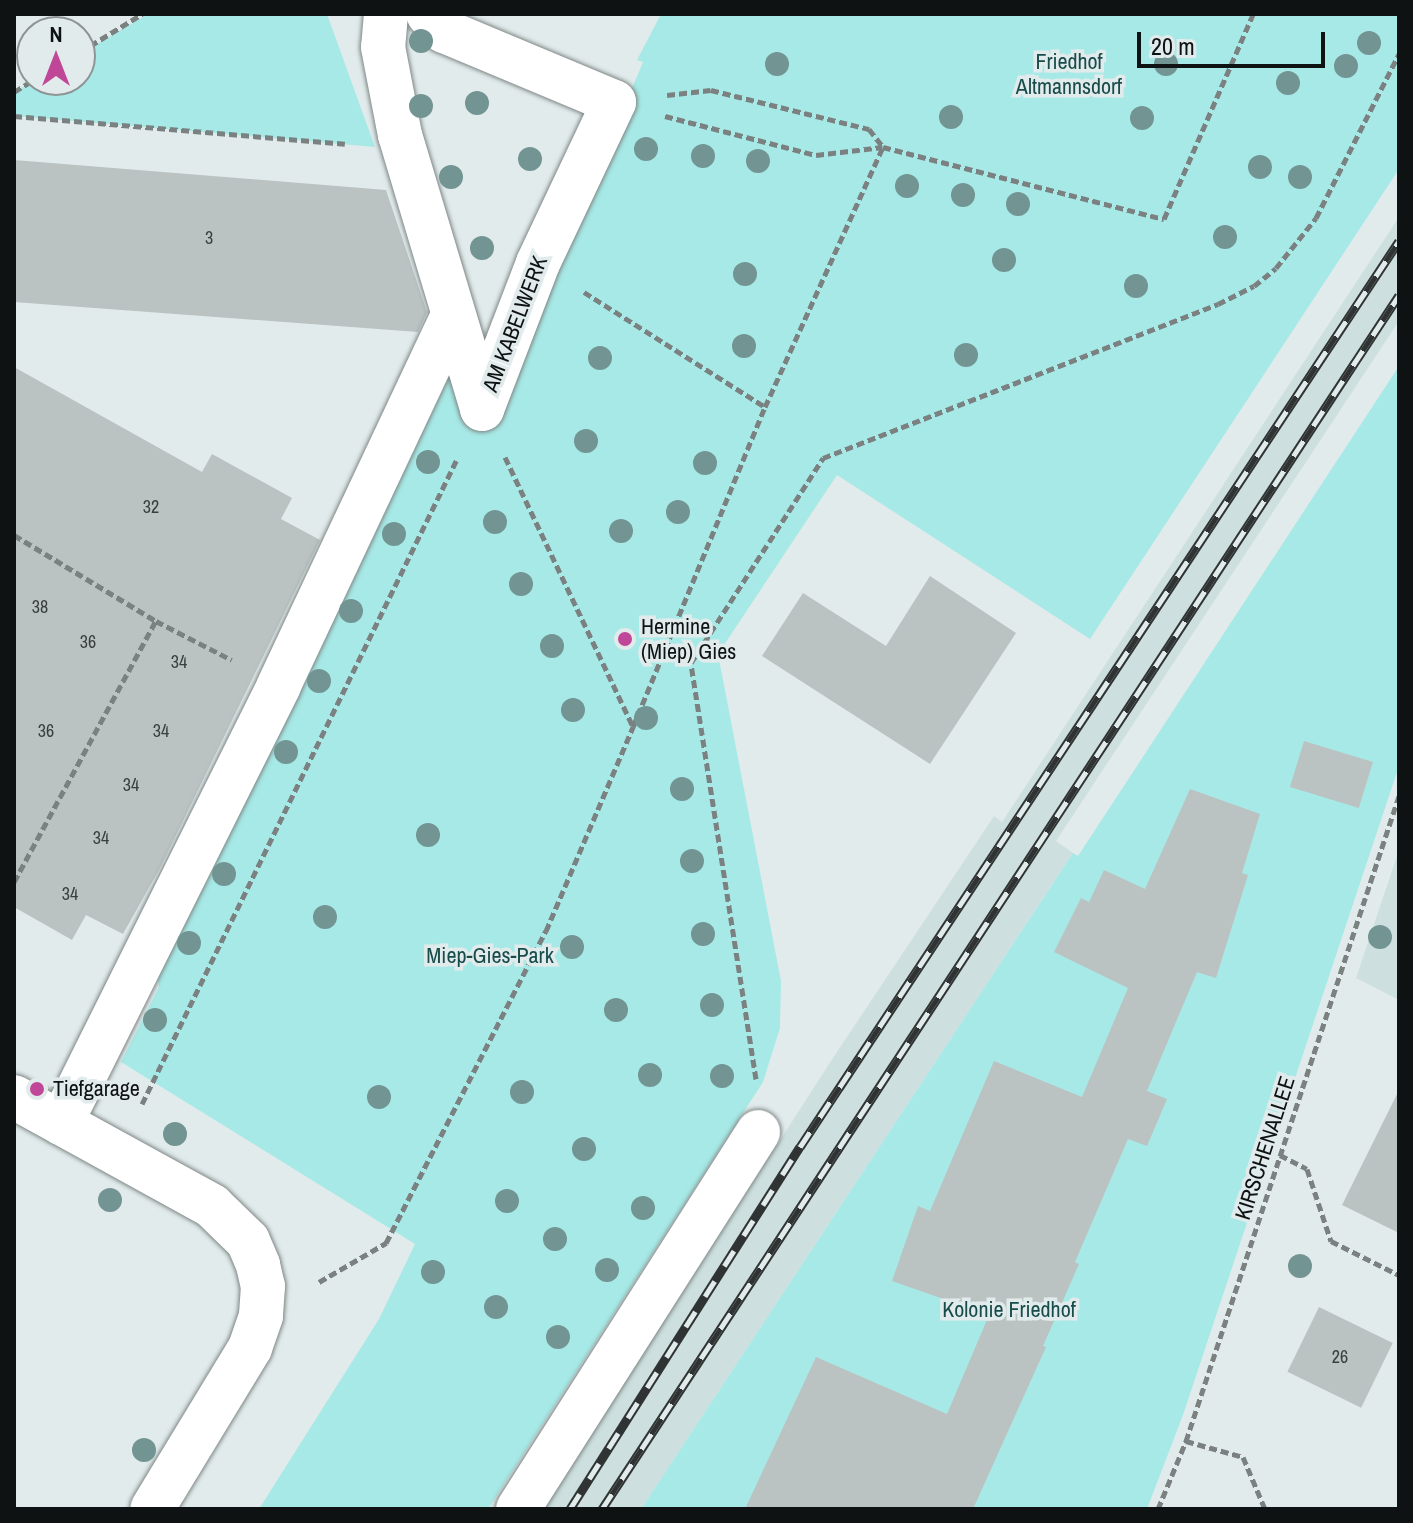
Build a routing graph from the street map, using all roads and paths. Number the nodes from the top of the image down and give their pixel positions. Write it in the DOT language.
graph roads {
  1 [pos="142,14"];
  2 [pos="386,14"];
  3 [pos="428,14"];
  4 [pos="1253,14"];
  5 [pos="96,42"];
  6 [pos="1399,54"];
  7 [pos="614,102"];
  8 [pos="14,116"];
  9 [pos="400,135"];
  10 [pos="883,147"];
  11 [pos="538,263"];
  12 [pos="453,316"];
  13 [pos="765,407"];
  14 [pos="482,409"];
  15 [pos="14,535"];
  16 [pos="156,621"];
  17 [pos="279,685"];
  18 [pos="633,727"];
  19 [pos="1399,796"];
  20 [pos="14,882"];
  21 [pos="14,1097"];
  22 [pos="61,1123"];
  23 [pos="758,1132"];
  24 [pos="1280,1155"];
  25 [pos="122,1157"];
  26 [pos="1399,1275"];
  27 [pos="261,1316"];
  28 [pos="1186,1441"];
  29 [pos="152,1509"];
  30 [pos="518,1509"];
  31 [pos="1158,1509"];
  32 [pos="1265,1509"];
  1 -- 5 [label="path"];
  2 -- 9 [label="street, AM KABELWERK"];
  3 -- 7 [label="street"];
  4 -- 10 [label="path"];
  6 -- 23 [label="path"];
  7 -- 10 [label="path"];
  7 -- 10 [label="path"];
  7 -- 11 [label="street, AM KABELWERK"];
  8 -- 9 [label="path"];
  9 -- 12 [label="street, AM KABELWERK"];
  10 -- 13 [label="path"];
  11 -- 13 [label="path"];
  11 -- 14 [label="street, AM KABELWERK"];
  12 -- 14 [label="street, AM KABELWERK"];
  12 -- 17 [label="street"];
  13 -- 18 [label="path"];
  14 -- 18 [label="path"];
  14 -- 25 [label="path"];
  15 -- 16 [label="path"];
  16 -- 17 [label="path"];
  16 -- 20 [label="path"];
  17 -- 22 [label="street"];
  18 -- 27 [label="path"];
  19 -- 24 [label="path, KIRSCHENALLEE"];
  21 -- 22 [label="street"];
  22 -- 25 [label="street"];
  23 -- 30 [label="street"];
  24 -- 26 [label="path"];
  24 -- 28 [label="path, KIRSCHENALLEE"];
  25 -- 27 [label="street"];
  27 -- 29 [label="street"];
  28 -- 31 [label="path, KIRSCHENALLEE"];
  28 -- 32 [label="path"];
}
